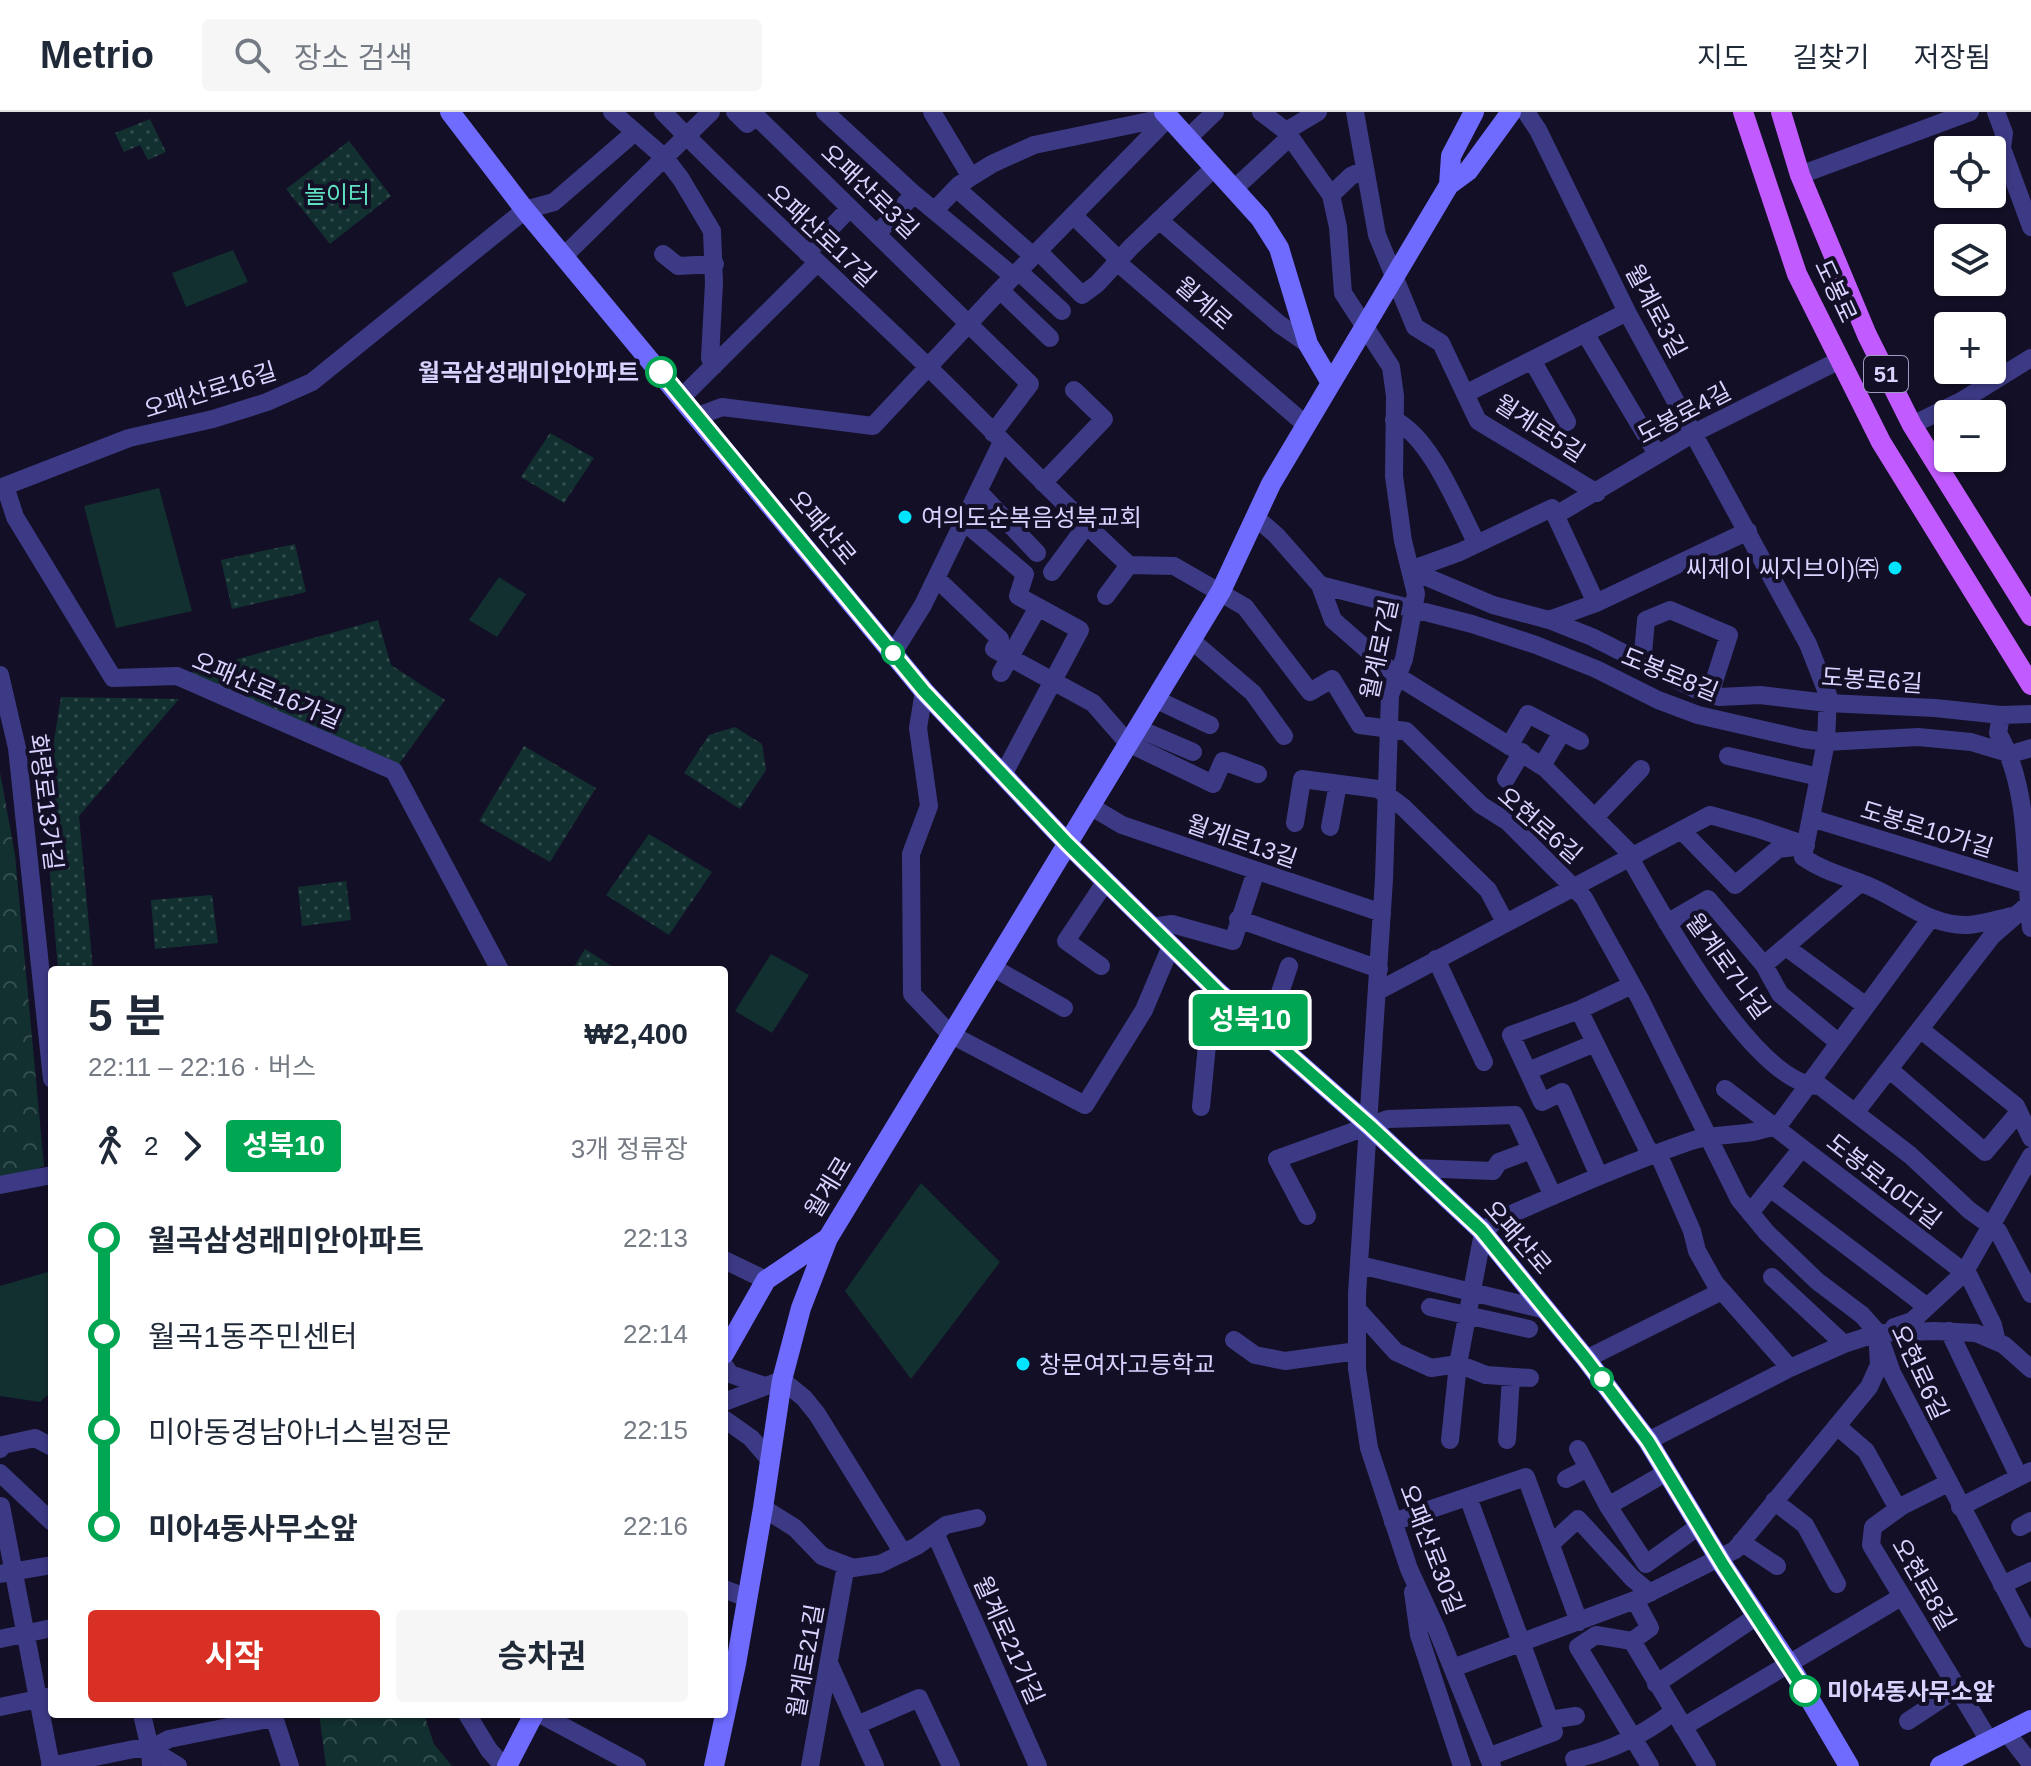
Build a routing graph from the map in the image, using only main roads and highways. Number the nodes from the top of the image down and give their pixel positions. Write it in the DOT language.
graph roads {
  1 [pos="450,112"];
  2 [pos="1474,112"];
  3 [pos="1511,112"];
  4 [pos="1743,112"];
  5 [pos="1781,112"];
  6 [pos="1167,115"];
  7 [pos="1449,185"];
  8 [pos="1331,383"];
  9 [pos="2028,603"];
  10 [pos="2031,685"];
  11 [pos="1067,843"];
  12 [pos="828,1238"];
  13 [pos="728,1347"];
  14 [pos="730,1662"];
  15 [pos="535,1718"];
  16 [pos="721,1718"];
  17 [pos="2031,1720"];
  18 [pos="505,1766"];
  19 [pos="714,1766"];
  20 [pos="1849,1766"];
  21 [pos="1940,1766"];
  1 -- 11 [label="main road, 오패산로"];
  2 -- 7 [label="main road, 월계로"];
  3 -- 7 [label="main road, 월계로"];
  4 -- 10 [label="main road, 도봉로 / 51"];
  5 -- 9 [label="main road, 도봉로 / 51"];
  6 -- 8 [label="main road"];
  7 -- 8 [label="main road, 월계로"];
  8 -- 11 [label="main road, 월계로"];
  11 -- 12 [label="main road, 월계로"];
  11 -- 20 [label="main road, 오패산로"];
  12 -- 13 [label="main road"];
  12 -- 14 [label="main road, 월계로"];
  15 -- 18 [label="main road"];
  16 -- 19 [label="main road, 월계로"];
  17 -- 21 [label="main road"];
}
